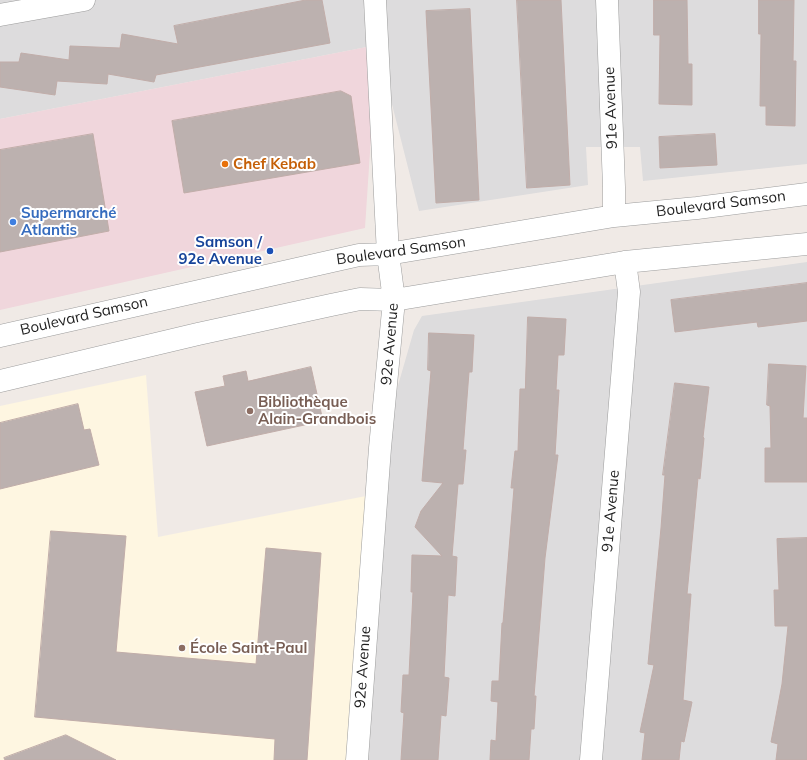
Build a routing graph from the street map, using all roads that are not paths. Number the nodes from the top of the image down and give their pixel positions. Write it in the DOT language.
graph roads {
  1 [pos="84,0"];
  2 [pos="375,0"];
  3 [pos="607,0"];
  4 [pos="0,15"];
  5 [pos="807,194"];
  6 [pos="614,216"];
  7 [pos="807,244"];
  8 [pos="388,254"];
  9 [pos="625,262"];
  10 [pos="394,300"];
  11 [pos="0,336"];
  12 [pos="0,381"];
  13 [pos="356,760"];
  14 [pos="591,760"];
  1 -- 4 [label="street"];
  2 -- 8 [label="street, 92e Avenue"];
  3 -- 6 [label="street, 91e Avenue"];
  5 -- 6 [label="street, Boulevard Samson"];
  6 -- 8 [label="street, Boulevard Samson"];
  7 -- 9 [label="street"];
  8 -- 10 [label="street, 92e Avenue"];
  8 -- 11 [label="street, Boulevard Samson"];
  9 -- 10 [label="street"];
  9 -- 14 [label="street, 91e Avenue"];
  10 -- 12 [label="street"];
  10 -- 13 [label="street, 92e Avenue"];
}
